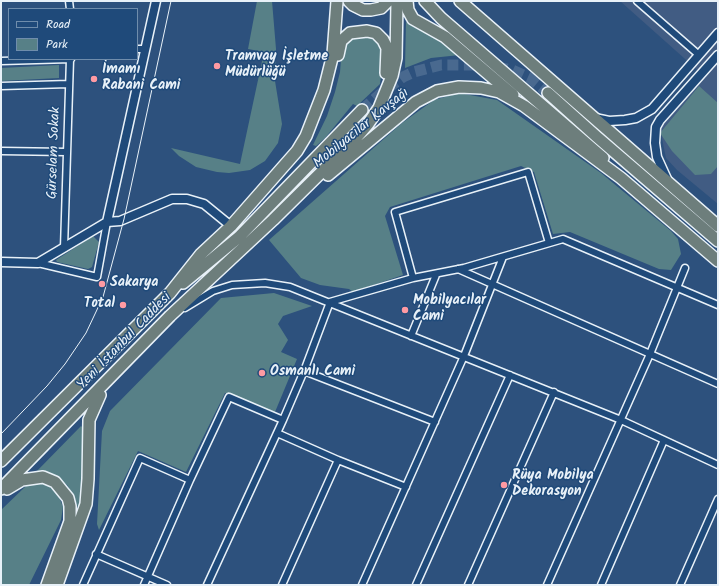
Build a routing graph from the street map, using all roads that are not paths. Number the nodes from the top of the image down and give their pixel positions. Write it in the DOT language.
graph roads {
  1 [pos="156,1"];
  2 [pos="337,1"];
  3 [pos="348,1"];
  4 [pos="388,1"];
  5 [pos="397,1"];
  6 [pos="407,1"];
  7 [pos="425,1"];
  8 [pos="453,1"];
  9 [pos="637,1"];
  10 [pos="463,4"];
  11 [pos="718,33"];
  12 [pos="141,49"];
  13 [pos="699,54"];
  14 [pos="718,55"];
  15 [pos="36,60"];
  16 [pos="70,60"];
  17 [pos="1,61"];
  18 [pos="69,84"];
  19 [pos="1,86"];
  20 [pos="324,90"];
  21 [pos="385,93"];
  22 [pos="548,93"];
  23 [pos="362,110"];
  24 [pos="595,118"];
  25 [pos="548,125"];
  26 [pos="1,150"];
  27 [pos="67,152"];
  28 [pos="621,178"];
  29 [pos="667,179"];
  30 [pos="273,220"];
  31 [pos="107,222"];
  32 [pos="231,226"];
  33 [pos="718,226"];
  34 [pos="718,242"];
  35 [pos="549,244"];
  36 [pos="64,248"];
  37 [pos="503,257"];
  38 [pos="718,261"];
  39 [pos="1,262"];
  40 [pos="38,263"];
  41 [pos="685,268"];
  42 [pos="458,269"];
  43 [pos="436,275"];
  44 [pos="413,278"];
  45 [pos="492,285"];
  46 [pos="676,287"];
  47 [pos="170,293"];
  48 [pos="330,302"];
  49 [pos="718,305"];
  50 [pos="170,316"];
  51 [pos="411,336"];
  52 [pos="650,354"];
  53 [pos="464,356"];
  54 [pos="304,371"];
  55 [pos="510,375"];
  56 [pos="109,381"];
  57 [pos="718,384"];
  58 [pos="554,392"];
  59 [pos="283,420"];
  60 [pos="621,420"];
  61 [pos="435,422"];
  62 [pos="277,433"];
  63 [pos="664,440"];
  64 [pos="338,460"];
  65 [pos="1,461"];
  66 [pos="718,465"];
  67 [pos="190,480"];
  68 [pos="406,487"];
  69 [pos="1,489"];
  70 [pos="1,492"];
  71 [pos="718,499"];
  72 [pos="96,554"];
  73 [pos="148,576"];
  74 [pos="47,585"];
  75 [pos="57,585"];
  76 [pos="84,585"];
  77 [pos="144,585"];
  78 [pos="167,585"];
  79 [pos="207,585"];
  80 [pos="282,585"];
  81 [pos="362,585"];
  82 [pos="416,585"];
  83 [pos="468,585"];
  84 [pos="547,585"];
  85 [pos="600,585"];
  86 [pos="680,585"];
  1 -- 12 [label="street"];
  2 -- 20 [label="highway, Mobilyacılar Kavşağı"];
  3 -- 4 [label="highway"];
  5 -- 21 [label="highway, Mobilyacılar Kavşağı"];
  6 -- 25 [label="highway"];
  7 -- 28 [label="highway"];
  8 -- 10 [label="highway"];
  9 -- 13 [label="street"];
  10 -- 24 [label="highway"];
  11 -- 13 [label="street"];
  12 -- 31 [label="street"];
  13 -- 24 [label="street"];
  14 -- 29 [label="street"];
  15 -- 17 [label="street"];
  16 -- 18 [label="street, Gürselam Sokak"];
  18 -- 19 [label="street"];
  18 -- 27 [label="street, Gürselam Sokak"];
  20 -- 21 [label="highway"];
  20 -- 32 [label="highway, Mobilyacılar Kavşağı"];
  21 -- 30 [label="highway, Mobilyacılar Kavşağı"];
  22 -- 34 [label="highway"];
  23 -- 47 [label="highway, Mobilyacılar Kavşağı"];
  24 -- 29 [label="highway"];
  25 -- 28 [label="highway, Mobilyacılar Kavşağı"];
  25 -- 30 [label="highway, Mobilyacılar Kavşağı"];
  26 -- 27 [label="street"];
  27 -- 36 [label="street, Gürselam Sokak"];
  28 -- 38 [label="highway"];
  29 -- 33 [label="highway"];
  30 -- 50 [label="highway, Yeni İstanbul Caddesi"];
  31 -- 32 [label="street"];
  31 -- 36 [label="street"];
  31 -- 40 [label="street"];
  32 -- 47 [label="highway, Mobilyacılar Kavşağı"];
  35 -- 37 [label="street"];
  35 -- 44 [label="street"];
  35 -- 46 [label="street"];
  36 -- 40 [label="street"];
  37 -- 42 [label="street"];
  37 -- 45 [label="street"];
  39 -- 40 [label="street"];
  41 -- 46 [label="street"];
  42 -- 43 [label="street"];
  42 -- 45 [label="street"];
  43 -- 44 [label="street"];
  43 -- 51 [label="street"];
  44 -- 48 [label="street"];
  45 -- 52 [label="street"];
  45 -- 53 [label="street"];
  46 -- 49 [label="street"];
  46 -- 52 [label="street"];
  47 -- 65 [label="highway, Yeni İstanbul Caddesi"];
  48 -- 50 [label="street"];
  48 -- 51 [label="street"];
  48 -- 54 [label="street"];
  50 -- 56 [label="highway, Yeni İstanbul Caddesi"];
  51 -- 53 [label="street"];
  52 -- 57 [label="street"];
  52 -- 60 [label="street"];
  53 -- 55 [label="street"];
  53 -- 61 [label="street"];
  54 -- 59 [label="street"];
  54 -- 61 [label="street"];
  55 -- 58 [label="street"];
  55 -- 82 [label="street"];
  56 -- 69 [label="highway, Yeni İstanbul Caddesi"];
  56 -- 75 [label="highway"];
  58 -- 60 [label="street"];
  58 -- 83 [label="street"];
  59 -- 62 [label="street"];
  59 -- 67 [label="street"];
  60 -- 63 [label="street"];
  60 -- 84 [label="street"];
  61 -- 68 [label="street"];
  62 -- 64 [label="street"];
  62 -- 79 [label="street"];
  63 -- 66 [label="street"];
  63 -- 85 [label="street"];
  64 -- 68 [label="street"];
  64 -- 80 [label="street"];
  67 -- 72 [label="street"];
  67 -- 73 [label="street"];
  68 -- 81 [label="street"];
  70 -- 74 [label="highway"];
  71 -- 86 [label="street"];
  72 -- 73 [label="street"];
  72 -- 76 [label="street"];
  73 -- 77 [label="street"];
  73 -- 78 [label="street"];
}
